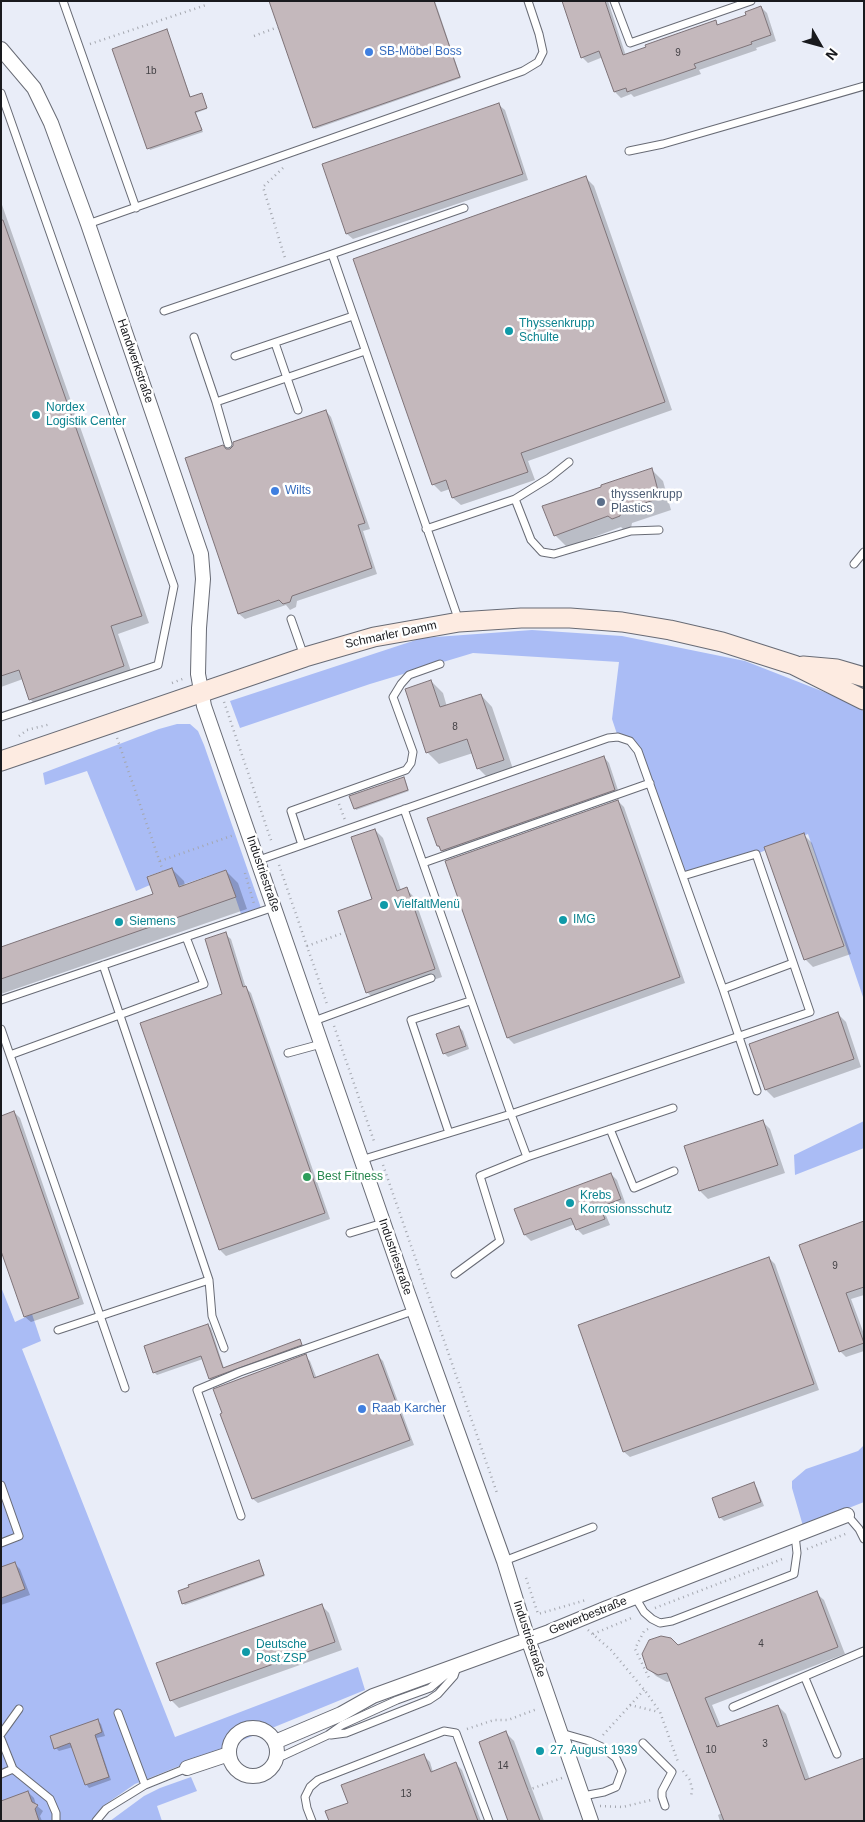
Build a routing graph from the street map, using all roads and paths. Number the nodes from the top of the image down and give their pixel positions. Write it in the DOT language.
graph roads {
  1 [pos="63,1"];
  2 [pos="528,1"];
  3 [pos="614,1"];
  4 [pos="751,1"];
  5 [pos="206,5"];
  6 [pos="278,28"];
  7 [pos="254,36"];
  8 [pos="80,48"];
  9 [pos="1,49"];
  10 [pos="864,86"];
  11 [pos="1,93"];
  12 [pos="629,151"];
  13 [pos="283,168"];
  14 [pos="136,208"];
  15 [pos="464,208"];
  16 [pos="88,224"];
  17 [pos="332,254"];
  18 [pos="289,269"];
  19 [pos="164,312"];
  20 [pos="353,316"];
  21 [pos="194,337"];
  22 [pos="275,343"];
  23 [pos="365,351"];
  24 [pos="235,356"];
  25 [pos="287,378"];
  26 [pos="216,402"];
  27 [pos="298,410"];
  28 [pos="228,444"];
  29 [pos="569,462"];
  30 [pos="514,498"];
  31 [pos="426,529"];
  32 [pos="659,530"];
  33 [pos="864,552"];
  34 [pos="854,564"];
  35 [pos="290,619"];
  36 [pos="459,622"];
  37 [pos="305,657"];
  38 [pos="440,664"];
  39 [pos="794,665"];
  40 [pos="864,677"];
  41 [pos="218,686"];
  42 [pos="200,692"];
  43 [pos="864,700"];
  44 [pos="1,717"];
  45 [pos="116,735"];
  46 [pos="1,761"];
  47 [pos="650,783"];
  48 [pos="336,794"];
  49 [pos="404,809"];
  50 [pos="348,828"];
  51 [pos="248,830"];
  52 [pos="302,844"];
  53 [pos="275,854"];
  54 [pos="259,860"];
  55 [pos="160,861"];
  56 [pos="423,863"];
  57 [pos="163,871"];
  58 [pos="683,876"];
  59 [pos="274,907"];
  60 [pos="346,932"];
  61 [pos="186,937"];
  62 [pos="307,946"];
  63 [pos="793,963"];
  64 [pos="103,965"];
  65 [pos="431,978"];
  66 [pos="723,989"];
  67 [pos="1,1000"];
  68 [pos="470,1000"];
  69 [pos="330,1014"];
  70 [pos="120,1016"];
  71 [pos="314,1021"];
  72 [pos="1,1028"];
  73 [pos="738,1036"];
  74 [pos="321,1044"];
  75 [pos="288,1053"];
  76 [pos="10,1055"];
  77 [pos="757,1091"];
  78 [pos="673,1108"];
  79 [pos="511,1114"];
  80 [pos="610,1129"];
  81 [pos="449,1134"];
  82 [pos="379,1154"];
  83 [pos="528,1158"];
  84 [pos="361,1160"];
  85 [pos="674,1171"];
  86 [pos="383,1223"];
  87 [pos="350,1233"];
  88 [pos="456,1274"];
  89 [pos="209,1280"];
  90 [pos="407,1313"];
  91 [pos="100,1315"];
  92 [pos="58,1330"];
  93 [pos="224,1348"];
  94 [pos="125,1388"];
  95 [pos="488,1469"];
  96 [pos="1,1486"];
  97 [pos="846,1515"];
  98 [pos="241,1516"];
  99 [pos="593,1527"];
  100 [pos="859,1529"];
  101 [pos="795,1535"];
  102 [pos="864,1539"];
  103 [pos="1,1543"];
  104 [pos="796,1553"];
  105 [pos="504,1561"];
  106 [pos="635,1597"];
  107 [pos="644,1612"];
  108 [pos="578,1620"];
  109 [pos="660,1623"];
  110 [pos="592,1634"];
  111 [pos="528,1639"];
  112 [pos="864,1652"];
  113 [pos="458,1664"];
  114 [pos="649,1678"];
  115 [pos="805,1678"];
  116 [pos="644,1690"];
  117 [pos="630,1704"];
  118 [pos="733,1707"];
  119 [pos="19,1709"];
  120 [pos="660,1712"];
  121 [pos="118,1713"];
  122 [pos="523,1715"];
  123 [pos="456,1733"];
  124 [pos="561,1733"];
  125 [pos="1,1734"];
  126 [pos="328,1735"];
  127 [pos="1,1739"];
  128 [pos="275,1742"];
  129 [pos="643,1743"];
  130 [pos="596,1744"];
  131 [pos="229,1754"];
  132 [pos="837,1754"];
  133 [pos="276,1759"];
  134 [pos="187,1768"];
  135 [pos="13,1769"];
  136 [pos="1,1774"];
  137 [pos="552,1781"];
  138 [pos="145,1785"];
  139 [pos="528,1790"];
  140 [pos="662,1797"];
  141 [pos="691,1798"];
  142 [pos="584,1801"];
  143 [pos="665,1806"];
  144 [pos="56,1821"];
  145 [pos="96,1821"];
  146 [pos="312,1821"];
  147 [pos="489,1821"];
  148 [pos="591,1821"];
  1 -- 8 [label="lane"];
  2 -- 14 [label="lane"];
  3 -- 4 [label="lane"];
  5 -- 8 [label="path"];
  6 -- 7 [label="path"];
  8 -- 14 [label="lane"];
  9 -- 16 [label="street, Handwerkstraße"];
  10 -- 12 [label="lane"];
  11 -- 44 [label="lane"];
  13 -- 18 [label="path"];
  14 -- 16 [label="lane"];
  15 -- 17 [label="lane"];
  16 -- 42 [label="street, Handwerkstraße"];
  17 -- 18 [label="lane"];
  17 -- 20 [label="lane"];
  18 -- 19 [label="lane"];
  20 -- 22 [label="lane"];
  20 -- 23 [label="lane"];
  21 -- 26 [label="lane"];
  22 -- 24 [label="lane"];
  22 -- 25 [label="lane"];
  23 -- 25 [label="lane"];
  23 -- 31 [label="lane"];
  25 -- 26 [label="lane"];
  25 -- 27 [label="lane"];
  26 -- 28 [label="lane"];
  29 -- 30 [label="lane"];
  30 -- 31 [label="lane"];
  30 -- 32 [label="lane"];
  31 -- 36 [label="lane"];
  33 -- 34 [label="lane"];
  35 -- 37 [label="lane"];
  36 -- 37 [label="street, Schmarler Damm"];
  36 -- 39 [label="street, Schmarler Damm"];
  37 -- 41 [label="street, Schmarler Damm"];
  38 -- 48 [label="lane"];
  39 -- 40 [label="street, Schmarler Damm"];
  39 -- 43 [label="street, Schmarler Damm"];
  41 -- 42 [label="street, Schmarler Damm"];
  41 -- 53 [label="path"];
  42 -- 46 [label="street, Schmarler Damm"];
  42 -- 51 [label="street, Industriestraße"];
  45 -- 55 [label="path"];
  47 -- 49 [label="lane"];
  47 -- 56 [label="lane"];
  47 -- 58 [label="lane"];
  48 -- 50 [label="path"];
  48 -- 52 [label="lane"];
  49 -- 50 [label="lane"];
  49 -- 56 [label="lane"];
  50 -- 52 [label="lane"];
  51 -- 54 [label="street, Industriestraße"];
  51 -- 55 [label="path"];
  52 -- 53 [label="lane"];
  53 -- 54 [label="lane"];
  53 -- 62 [label="path"];
  54 -- 59 [label="street, Industriestraße"];
  55 -- 57 [label="path"];
  56 -- 68 [label="lane"];
  58 -- 63 [label="lane"];
  58 -- 66 [label="lane"];
  59 -- 61 [label="lane"];
  59 -- 71 [label="street, Industriestraße"];
  60 -- 62 [label="path"];
  61 -- 64 [label="lane"];
  61 -- 70 [label="lane"];
  62 -- 69 [label="path"];
  63 -- 66 [label="lane"];
  63 -- 73 [label="lane"];
  64 -- 67 [label="lane"];
  64 -- 70 [label="lane"];
  65 -- 69 [label="lane"];
  66 -- 73 [label="lane"];
  68 -- 79 [label="lane"];
  68 -- 81 [label="lane"];
  69 -- 71 [label="lane"];
  69 -- 82 [label="path"];
  70 -- 76 [label="lane"];
  70 -- 89 [label="lane"];
  71 -- 74 [label="street, Industriestraße"];
  72 -- 76 [label="lane"];
  73 -- 77 [label="lane"];
  73 -- 79 [label="lane"];
  74 -- 75 [label="lane"];
  74 -- 84 [label="street, Industriestraße"];
  76 -- 91 [label="lane"];
  78 -- 80 [label="lane"];
  79 -- 81 [label="lane"];
  79 -- 83 [label="lane"];
  80 -- 83 [label="lane"];
  80 -- 85 [label="lane"];
  81 -- 82 [label="lane"];
  82 -- 84 [label="lane"];
  82 -- 95 [label="path"];
  83 -- 88 [label="lane"];
  84 -- 86 [label="street, Industriestraße"];
  86 -- 87 [label="lane"];
  86 -- 105 [label="street, Industriestraße"];
  89 -- 91 [label="lane"];
  89 -- 93 [label="lane"];
  90 -- 98 [label="lane"];
  91 -- 92 [label="lane"];
  91 -- 94 [label="lane"];
  96 -- 103 [label="lane"];
  97 -- 100 [label="lane"];
  97 -- 101 [label="street, Gewerbestraße"];
  99 -- 105 [label="lane"];
  100 -- 102 [label="lane"];
  100 -- 104 [label="path"];
  101 -- 104 [label="lane"];
  101 -- 106 [label="street, Gewerbestraße"];
  104 -- 107 [label="path"];
  104 -- 109 [label="lane"];
  105 -- 111 [label="street, Industriestraße"];
  106 -- 107 [label="lane"];
  106 -- 108 [label="street, Gewerbestraße"];
  107 -- 109 [label="lane"];
  107 -- 110 [label="path"];
  108 -- 110 [label="path"];
  108 -- 111 [label="street, Gewerbestraße"];
  109 -- 114 [label="path"];
  110 -- 116 [label="path"];
  111 -- 113 [label="street, Gewerbestraße"];
  111 -- 124 [label="street, Industriestraße"];
  112 -- 115 [label="lane"];
  113 -- 126 [label="lane"];
  113 -- 126 [label="lane"];
  113 -- 128 [label="street, Gewerbestraße"];
  115 -- 118 [label="lane"];
  115 -- 132 [label="lane"];
  116 -- 117 [label="path"];
  116 -- 120 [label="path"];
  117 -- 120 [label="path"];
  117 -- 130 [label="path"];
  119 -- 125 [label="lane"];
  120 -- 141 [label="path"];
  121 -- 138 [label="lane"];
  122 -- 123 [label="path"];
  123 -- 146 [label="lane"];
  123 -- 147 [label="lane"];
  124 -- 130 [label="lane"];
  124 -- 142 [label="street, Industriestraße"];
  126 -- 133 [label="lane"];
  127 -- 135 [label="lane"];
  128 -- 131 [label="street"];
  128 -- 133 [label="street"];
  129 -- 140 [label="lane"];
  130 -- 142 [label="lane"];
  131 -- 133 [label="street"];
  131 -- 134 [label="street"];
  134 -- 138 [label="lane"];
  135 -- 136 [label="lane"];
  135 -- 144 [label="lane"];
  137 -- 139 [label="path"];
  138 -- 145 [label="lane"];
  140 -- 142 [label="path"];
  140 -- 143 [label="lane"];
  142 -- 148 [label="street, Industriestraße"];
}
